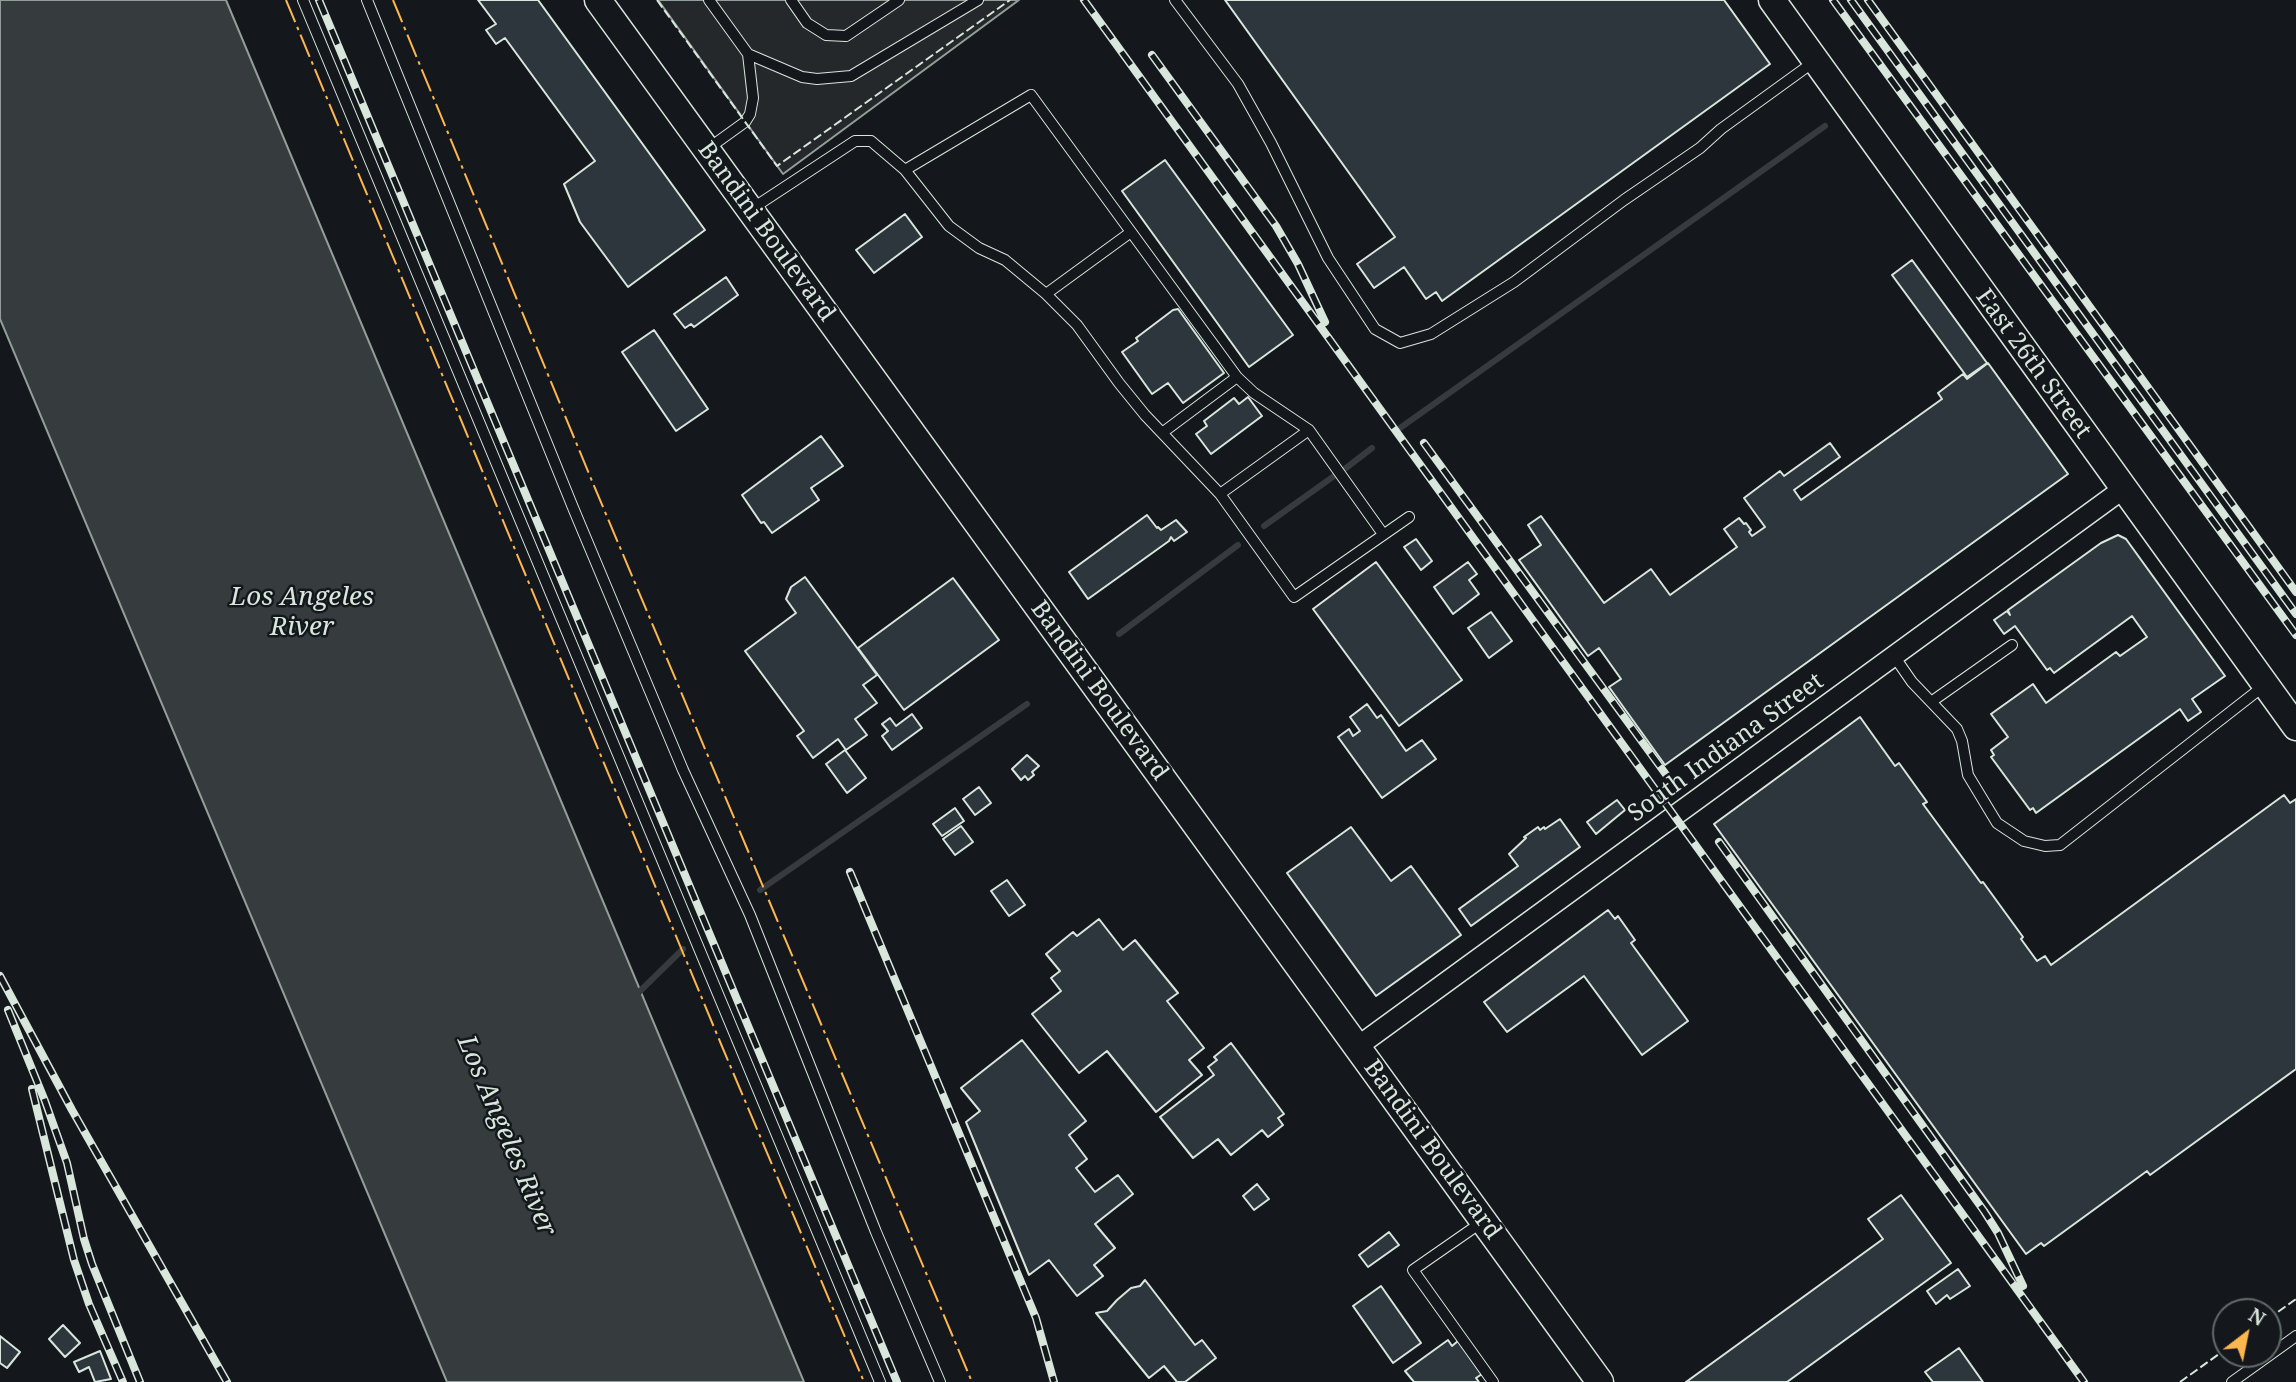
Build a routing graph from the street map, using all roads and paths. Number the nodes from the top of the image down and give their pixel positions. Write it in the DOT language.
graph roads {
  1 [pos="303,0"];
  2 [pos="367,0"];
  3 [pos="598,0"];
  4 [pos="709,0"];
  5 [pos="791,0"];
  6 [pos="899,0"];
  7 [pos="978,0"];
  8 [pos="1175,0"];
  9 [pos="1772,0"];
  10 [pos="748,54"];
  11 [pos="1815,61"];
  12 [pos="707,150"];
  13 [pos="905,170"];
  14 [pos="750,210"];
  15 [pos="1131,232"];
  16 [pos="1046,294"];
  17 [pos="1237,377"];
  18 [pos="1309,430"];
  19 [pos="1162,433"];
  20 [pos="2123,489"];
  21 [pos="1220,494"];
  22 [pos="1409,517"];
  23 [pos="1383,534"];
  24 [pos="2012,645"];
  25 [pos="1894,656"];
  26 [pos="2265,684"];
  27 [pos="1931,702"];
  28 [pos="2296,727"];
  29 [pos="1357,1046"];
  30 [pos="1483,1222"];
  31 [pos="2296,1336"];
  32 [pos="880,1382"];
  33 [pos="940,1382"];
  34 [pos="1493,1382"];
  35 [pos="1600,1382"];
  36 [pos="2232,1382"];
  1 -- 32 [label="lane"];
  2 -- 33 [label="lane"];
  3 -- 12 [label="main road, Bandini Boulevard"];
  4 -- 10 [label="lane"];
  5 -- 6 [label="lane"];
  7 -- 10 [label="lane"];
  8 -- 11 [label="lane"];
  9 -- 11 [label="main road, East 26th Street"];
  10 -- 12 [label="lane"];
  11 -- 20 [label="main road, East 26th Street"];
  12 -- 14 [label="main road, Bandini Boulevard"];
  13 -- 14 [label="lane"];
  13 -- 15 [label="lane"];
  13 -- 16 [label="lane"];
  14 -- 29 [label="main road, Bandini Boulevard"];
  15 -- 16 [label="lane"];
  15 -- 17 [label="lane"];
  16 -- 19 [label="lane"];
  17 -- 18 [label="lane"];
  17 -- 19 [label="lane"];
  18 -- 21 [label="lane"];
  18 -- 23 [label="lane"];
  19 -- 21 [label="lane"];
  20 -- 25 [label="street, South Indiana Street"];
  20 -- 26 [label="main road, East 26th Street"];
  21 -- 23 [label="lane"];
  22 -- 23 [label="lane"];
  24 -- 27 [label="lane"];
  25 -- 27 [label="lane"];
  25 -- 29 [label="street, South Indiana Street"];
  26 -- 27 [label="lane"];
  26 -- 28 [label="main road, East 26th Street"];
  29 -- 30 [label="main road, Bandini Boulevard"];
  30 -- 34 [label="lane"];
  30 -- 35 [label="main road, Bandini Boulevard"];
  31 -- 36 [label="lane"];
}
